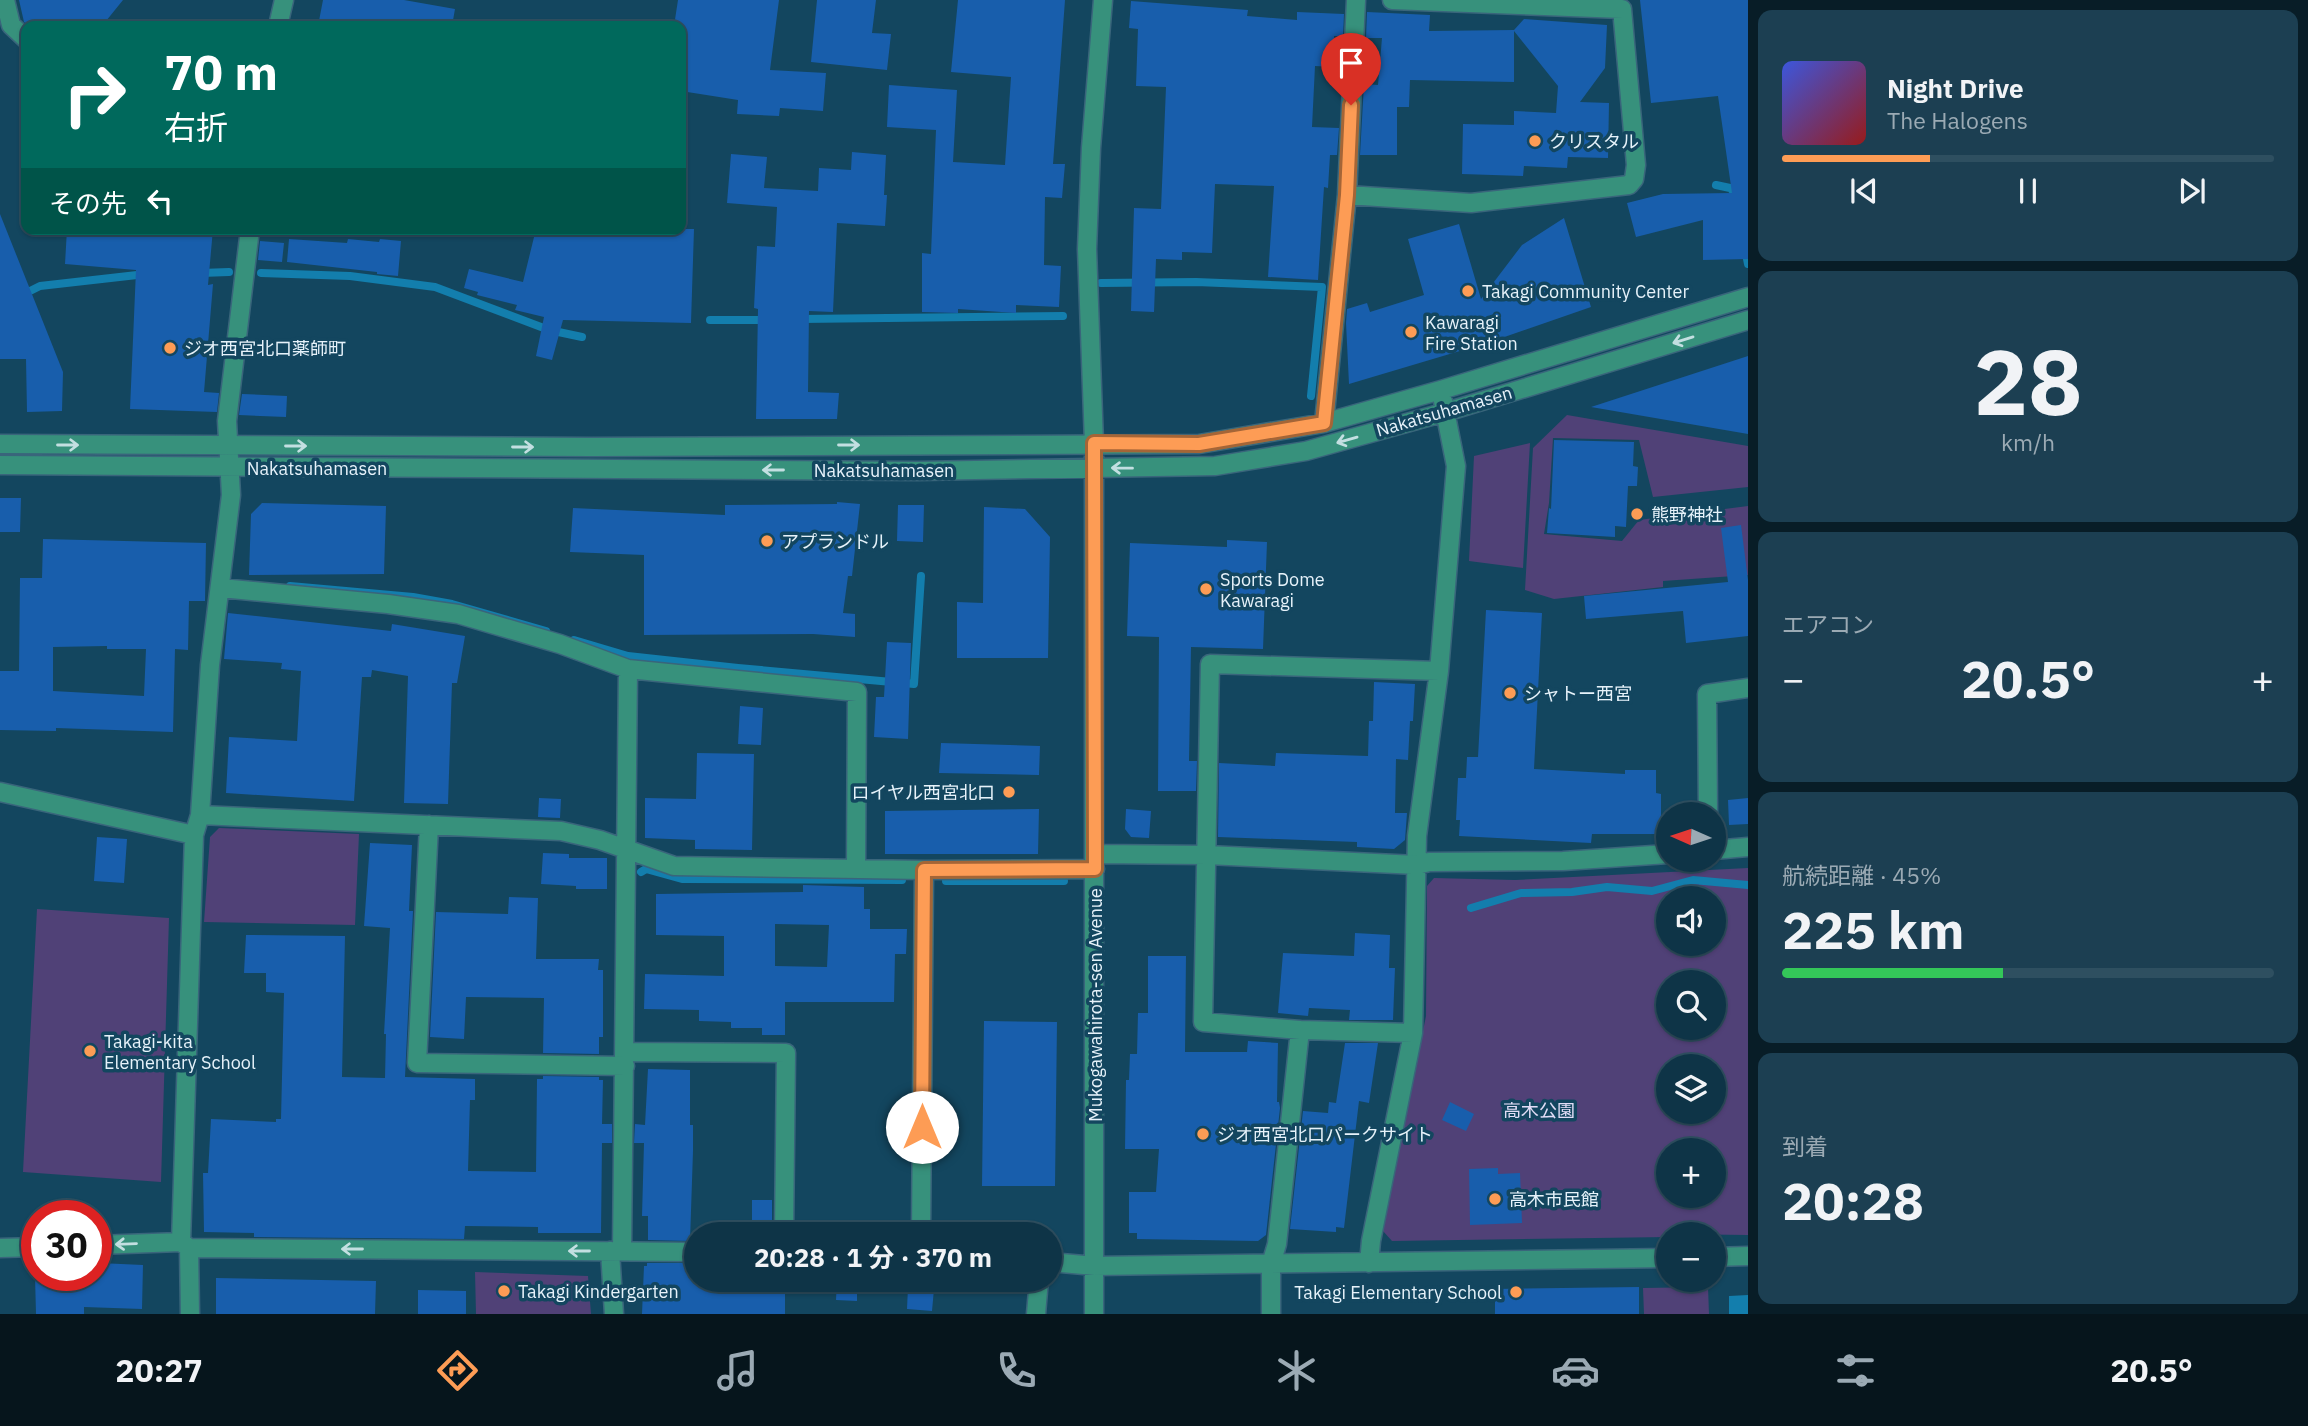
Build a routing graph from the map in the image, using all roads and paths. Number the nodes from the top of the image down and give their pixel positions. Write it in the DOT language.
graph roads {
  1 [pos="5,0"];
  2 [pos="284,0"];
  3 [pos="1103,0"];
  4 [pos="1356,0"];
  5 [pos="1392,0"];
  6 [pos="279,21"];
  7 [pos="21,34"];
  8 [pos="1347,195"];
  9 [pos="249,235"];
  10 [pos="1748,297"];
  11 [pos="1748,320"];
  12 [pos="1441,390"];
  13 [pos="1446,412"];
  14 [pos="1324,423"];
  15 [pos="1094,443"];
  16 [pos="0,444"];
  17 [pos="227,446"];
  18 [pos="0,465"];
  19 [pos="232,467"];
  20 [pos="1094,467"];
  21 [pos="221,588"];
  22 [pos="628,669"];
  23 [pos="1439,671"];
  24 [pos="1748,688"];
  25 [pos="0,792"];
  26 [pos="1708,802"];
  27 [pos="200,815"];
  28 [pos="429,825"];
  29 [pos="194,835"];
  30 [pos="1748,847"];
  31 [pos="1726,849"];
  32 [pos="627,850"];
  33 [pos="1207,855"];
  34 [pos="1656,855"];
  35 [pos="1095,861"];
  36 [pos="1417,864"];
  37 [pos="856,869"];
  38 [pos="924,870"];
  39 [pos="1300,1030"];
  40 [pos="1413,1033"];
  41 [pos="625,1059"];
  42 [pos="784,1222"];
  43 [pos="921,1222"];
  44 [pos="112,1245"];
  45 [pos="185,1245"];
  46 [pos="21,1247"];
  47 [pos="0,1248"];
  48 [pos="616,1251"];
  49 [pos="684,1252"];
  50 [pos="1748,1256"];
  51 [pos="1726,1257"];
  52 [pos="1656,1258"];
  53 [pos="1062,1263"];
  54 [pos="1369,1263"];
  55 [pos="1271,1264"];
  56 [pos="1095,1266"];
  57 [pos="1038,1292"];
  58 [pos="190,1314"];
  59 [pos="614,1314"];
  60 [pos="1036,1314"];
  61 [pos="1094,1314"];
  62 [pos="1272,1314"];
  1 -- 7 [label="street"];
  2 -- 6 [label="street"];
  3 -- 15 [label="street, Mukogawahirota-sen Avenue"];
  4 -- 8 [label="street"];
  5 -- 8 [label="street"];
  8 -- 14 [label="street"];
  9 -- 17 [label="street"];
  10 -- 12 [label="street, Nakatsuhamasen"];
  11 -- 13 [label="street, Nakatsuhamasen, one-way"];
  12 -- 13 [label="street"];
  12 -- 14 [label="street, Nakatsuhamasen"];
  13 -- 20 [label="street, Nakatsuhamasen, one-way"];
  13 -- 23 [label="street"];
  14 -- 15 [label="street, Nakatsuhamasen"];
  17 -- 15 [label="street, Nakatsuhamasen, one-way"];
  15 -- 20 [label="street, Mukogawahirota-sen Avenue"];
  16 -- 17 [label="street, Nakatsuhamasen, one-way"];
  17 -- 19 [label="street"];
  18 -- 19 [label="street, Nakatsuhamasen"];
  20 -- 19 [label="street, Nakatsuhamasen, one-way"];
  19 -- 21 [label="street"];
  20 -- 35 [label="street, Mukogawahirota-sen Avenue"];
  21 -- 22 [label="street"];
  21 -- 27 [label="street"];
  22 -- 32 [label="street"];
  22 -- 37 [label="street"];
  23 -- 33 [label="street"];
  23 -- 36 [label="street"];
  24 -- 26 [label="street"];
  25 -- 29 [label="street"];
  27 -- 28 [label="street"];
  27 -- 29 [label="street"];
  28 -- 32 [label="street"];
  28 -- 41 [label="street"];
  29 -- 45 [label="street"];
  30 -- 31 [label="street"];
  32 -- 37 [label="street"];
  32 -- 41 [label="street"];
  33 -- 35 [label="street"];
  33 -- 36 [label="street"];
  33 -- 39 [label="street"];
  34 -- 36 [label="street"];
  35 -- 38 [label="street"];
  35 -- 56 [label="street, Mukogawahirota-sen Avenue"];
  36 -- 40 [label="street"];
  37 -- 38 [label="street"];
  38 -- 43 [label="street"];
  39 -- 40 [label="street"];
  39 -- 55 [label="street"];
  40 -- 54 [label="street"];
  41 -- 42 [label="street"];
  41 -- 48 [label="street"];
  45 -- 44 [label="street, one-way"];
  48 -- 45 [label="street, one-way"];
  45 -- 58 [label="street"];
  46 -- 47 [label="street"];
  48 -- 49 [label="street"];
  48 -- 59 [label="street"];
  50 -- 51 [label="street"];
  52 -- 54 [label="street"];
  53 -- 56 [label="street"];
  54 -- 55 [label="street"];
  55 -- 56 [label="street"];
  55 -- 62 [label="street"];
  56 -- 61 [label="street, Mukogawahirota-sen Avenue"];
  57 -- 60 [label="street"];
}
